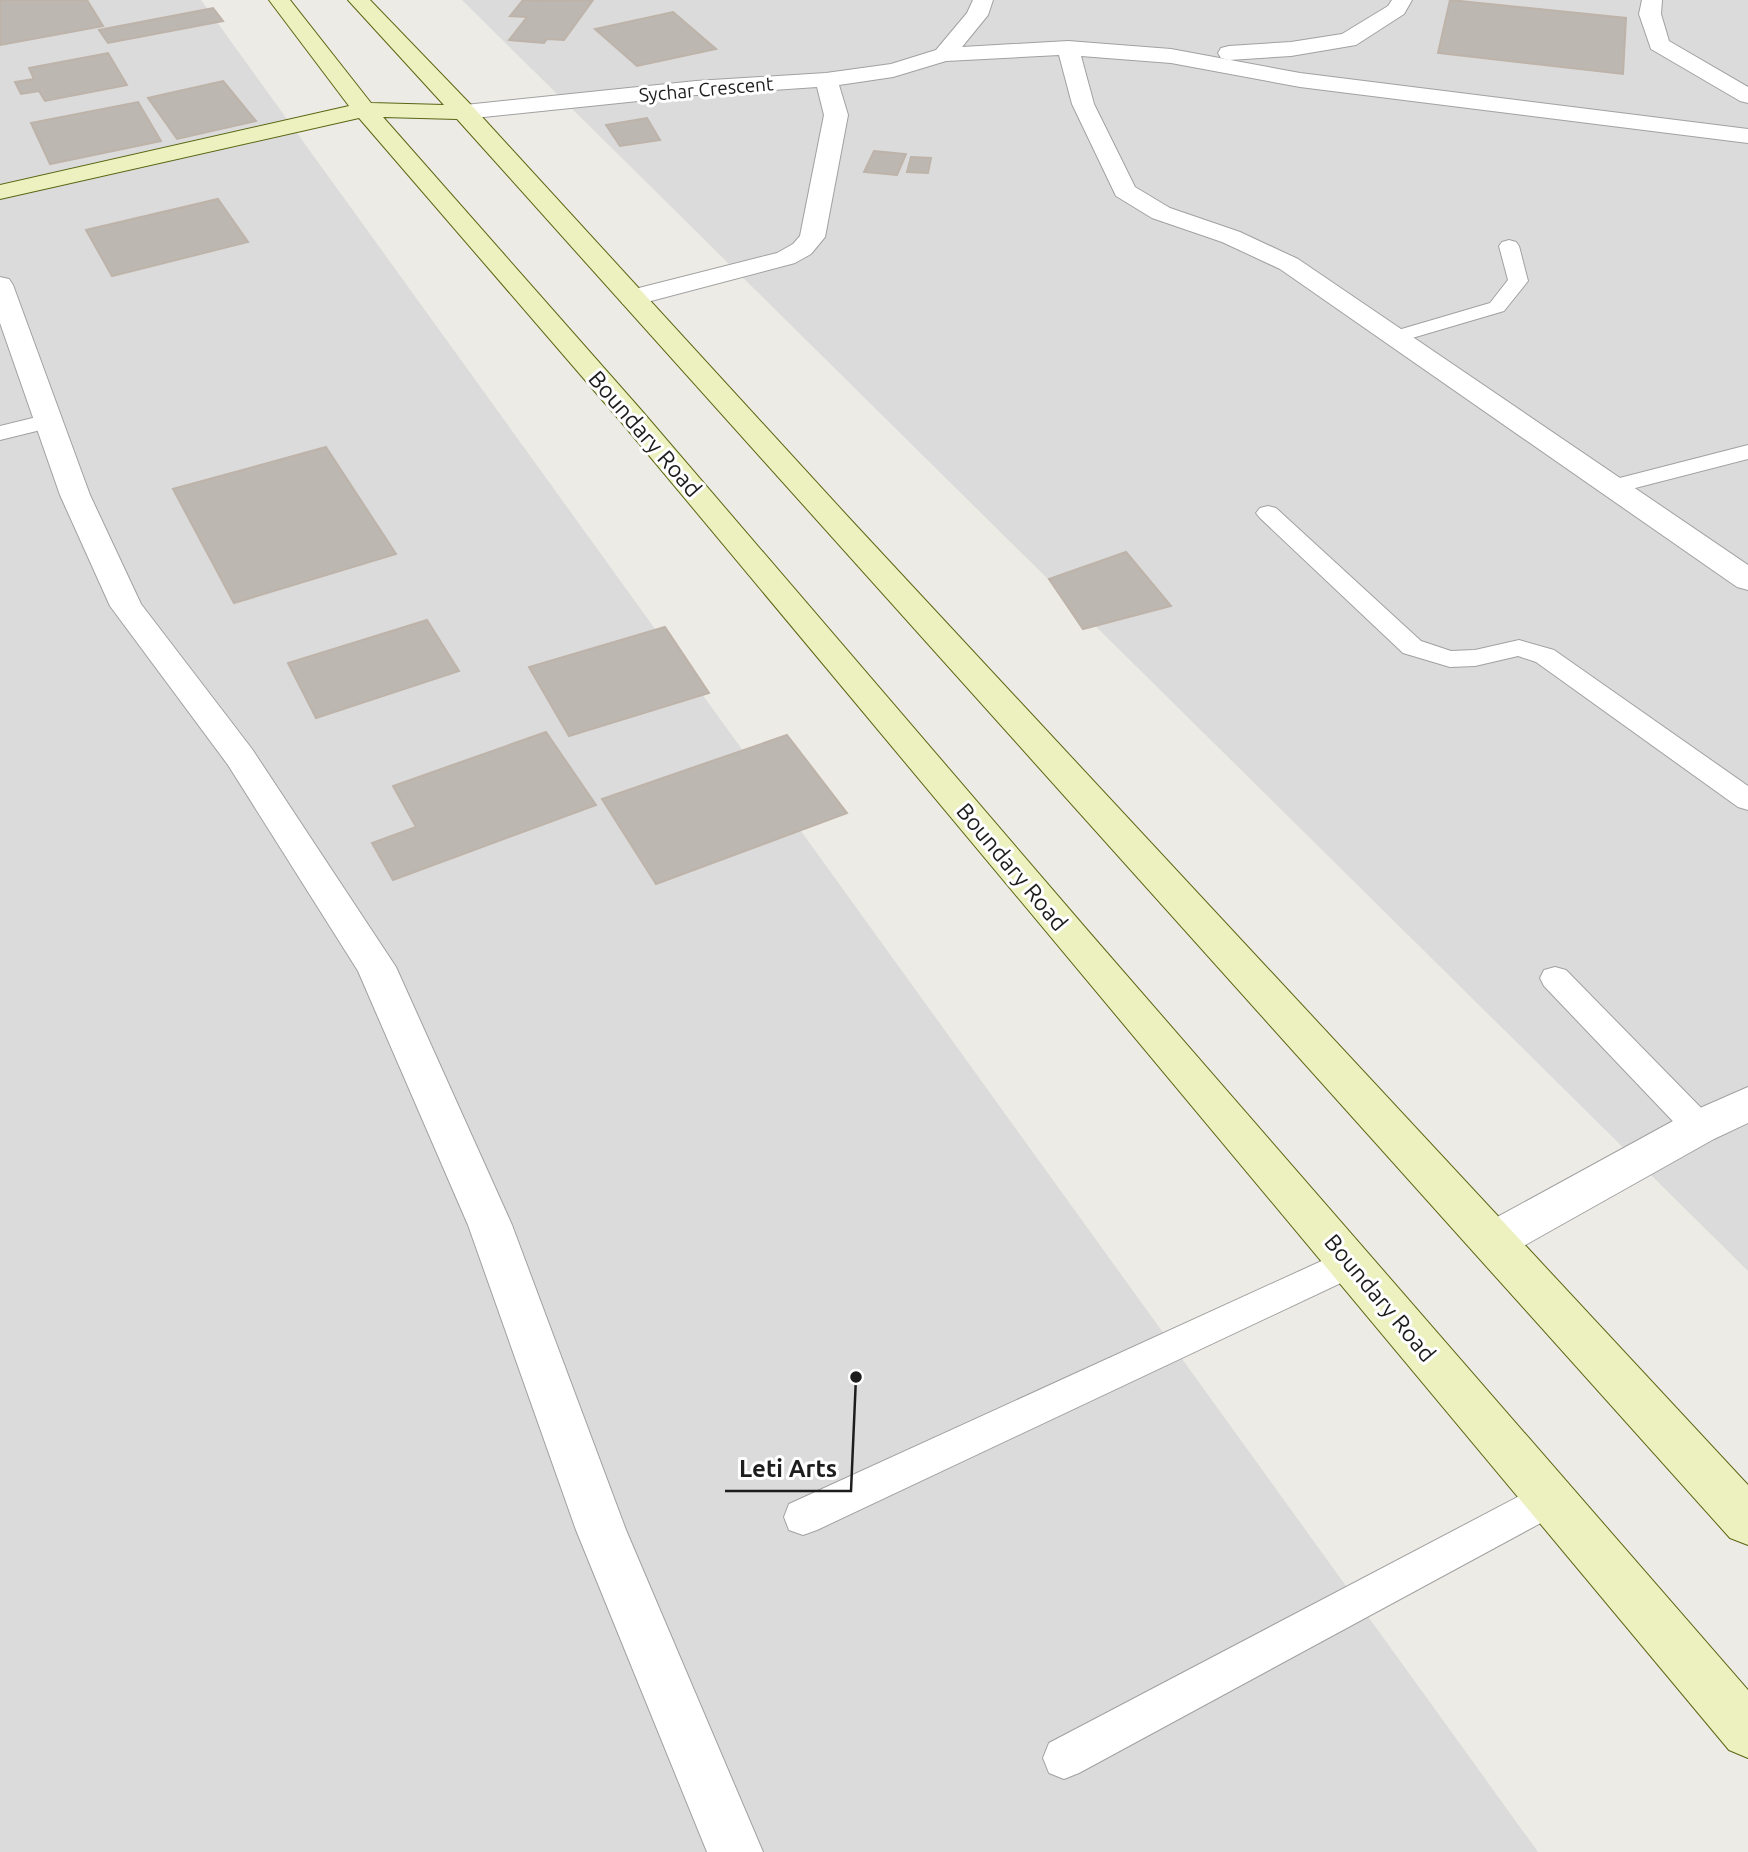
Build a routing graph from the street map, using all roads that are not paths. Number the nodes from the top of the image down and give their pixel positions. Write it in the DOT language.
graph roads {
  1 [pos="279,0"];
  2 [pos="359,0"];
  3 [pos="983,0"];
  4 [pos="1402,0"];
  5 [pos="1652,0"];
  6 [pos="1068,48"];
  7 [pos="944,55"];
  8 [pos="1171,56"];
  9 [pos="826,80"];
  10 [pos="1748,96"];
  11 [pos="364,110"];
  12 [pos="466,112"];
  13 [pos="1748,136"];
  14 [pos="0,192"];
  15 [pos="1509,246"];
  16 [pos="0,285"];
  17 [pos="632,298"];
  18 [pos="1395,337"];
  19 [pos="49,421"];
  20 [pos="0,433"];
  21 [pos="1748,452"];
  22 [pos="1612,487"];
  23 [pos="1268,513"];
  24 [pos="1748,580"];
  25 [pos="1748,800"];
  26 [pos="1555,978"];
  27 [pos="1748,1104"];
  28 [pos="1699,1127"];
  29 [pos="1495,1241"];
  30 [pos="1350,1263"];
  31 [pos="1550,1498"];
  32 [pos="803,1517"];
  33 [pos="1748,1521"];
  34 [pos="1748,1731"];
  35 [pos="1064,1758"];
  36 [pos="736,1852"];
  1 -- 11 [label="main road, Boundary Road"];
  2 -- 12 [label="main road"];
  3 -- 7 [label="street"];
  4 -- 8 [label="street"];
  5 -- 10 [label="street"];
  6 -- 7 [label="street, Sychar Crescent"];
  6 -- 8 [label="street, Sychar Crescent"];
  6 -- 18 [label="street"];
  7 -- 9 [label="street, Sychar Crescent"];
  8 -- 13 [label="street"];
  9 -- 12 [label="street, Sychar Crescent"];
  9 -- 17 [label="street"];
  11 -- 12 [label="main road"];
  11 -- 14 [label="main road"];
  11 -- 30 [label="main road, Boundary Road"];
  12 -- 17 [label="main road"];
  15 -- 18 [label="lane"];
  16 -- 19 [label="street"];
  17 -- 29 [label="main road"];
  18 -- 22 [label="street"];
  19 -- 20 [label="lane"];
  19 -- 36 [label="street"];
  21 -- 22 [label="lane"];
  22 -- 24 [label="street"];
  23 -- 25 [label="lane"];
  26 -- 28 [label="lane"];
  27 -- 28 [label="street"];
  28 -- 29 [label="street"];
  29 -- 33 [label="main road"];
  30 -- 31 [label="main road, Boundary Road"];
  30 -- 32 [label="lane"];
  31 -- 34 [label="main road, Boundary Road"];
  31 -- 35 [label="lane"];
}
